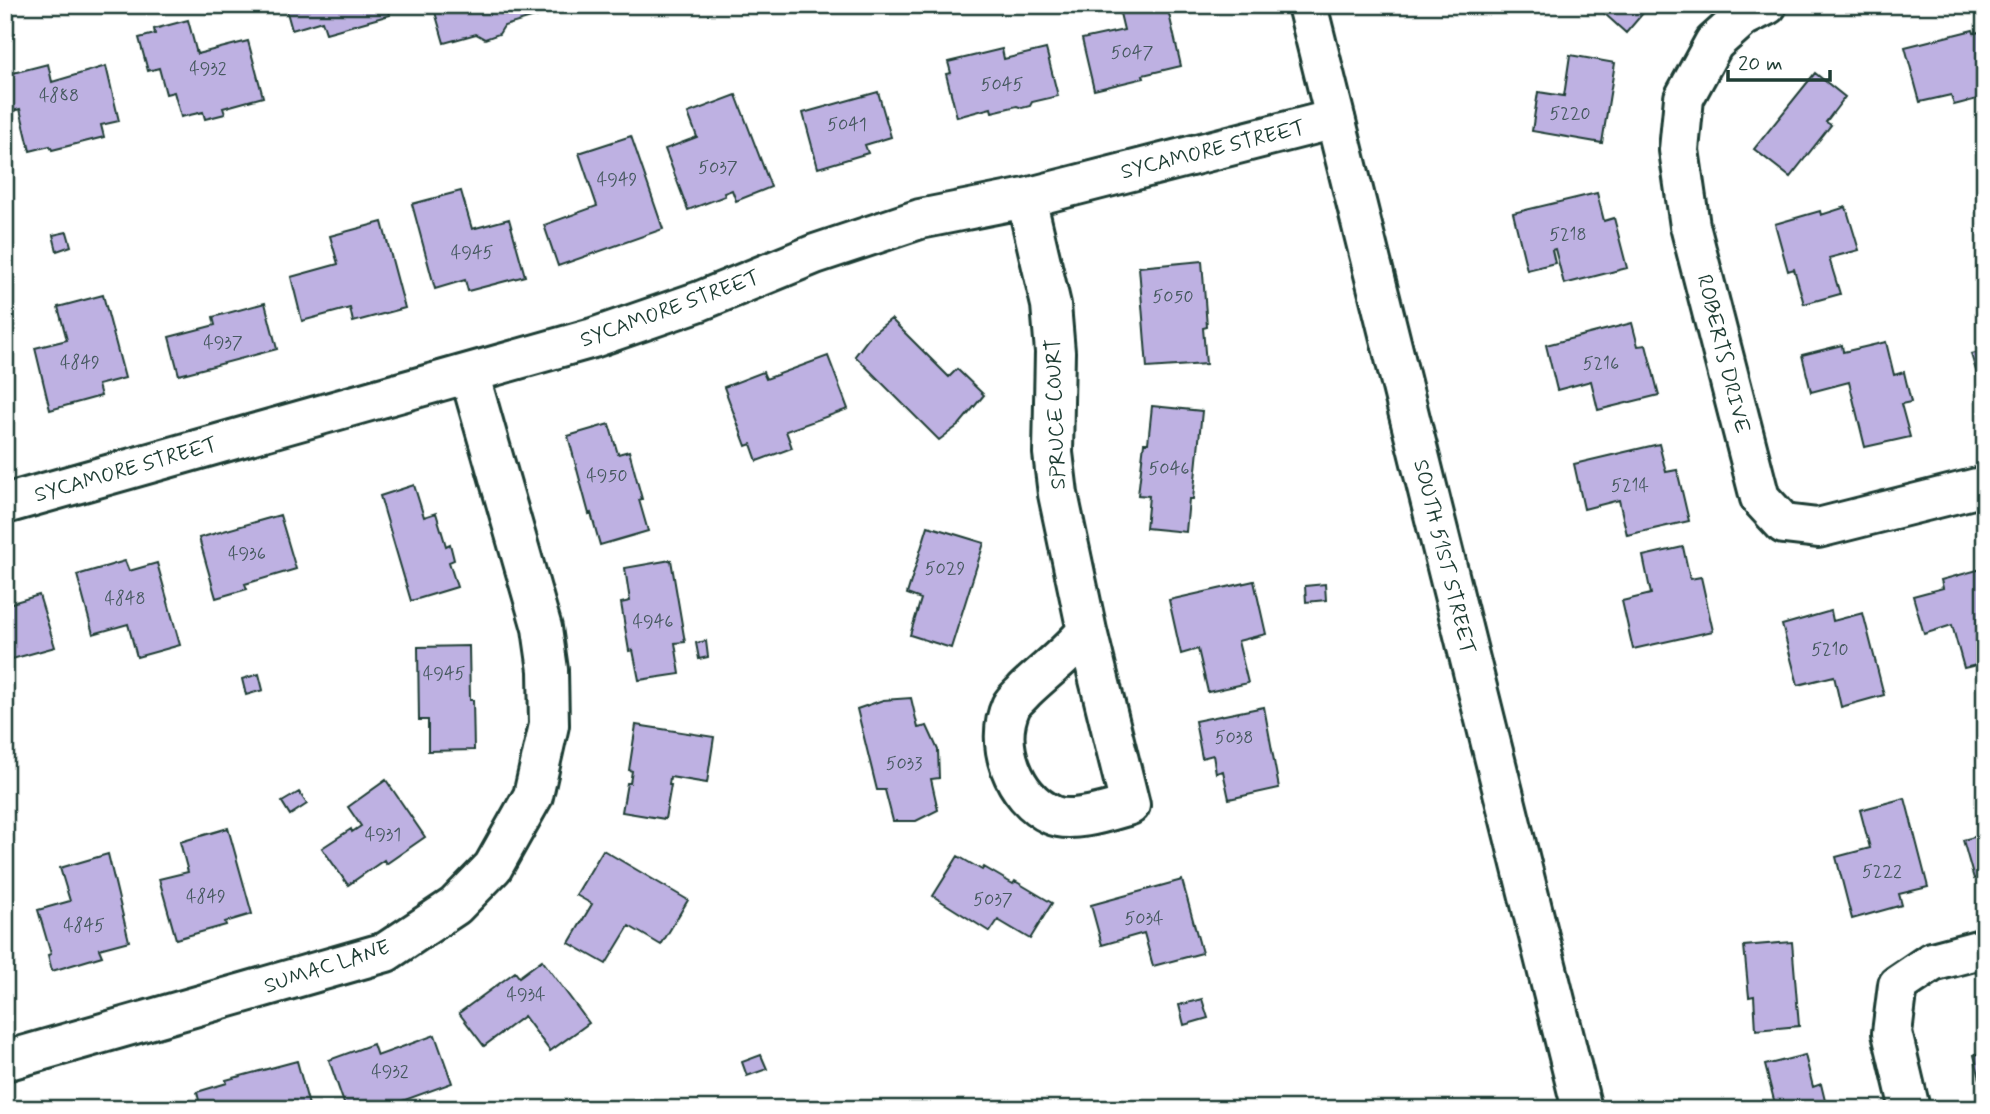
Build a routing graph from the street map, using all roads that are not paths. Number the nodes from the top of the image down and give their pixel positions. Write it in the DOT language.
graph roads {
  1 [pos="1307,5"];
  2 [pos="1767,5"];
  3 [pos="1335,119"];
  4 [pos="1026,198"];
  5 [pos="469,373"];
  6 [pos="1985,486"];
  7 [pos="5,504"];
  8 [pos="1087,631"];
  9 [pos="1985,948"];
  10 [pos="5,1061"];
  11 [pos="1582,1109"];
  12 [pos="1910,1109"];
  1 -- 3 [label="street, SOUTH 51ST STREET"];
  2 -- 6 [label="street, ROBERTS DRIVE"];
  3 -- 4 [label="street, SYCAMORE STREET"];
  3 -- 11 [label="street, SOUTH 51ST STREET"];
  4 -- 5 [label="street, SYCAMORE STREET"];
  4 -- 8 [label="street, SPRUCE COURT"];
  5 -- 7 [label="street, SYCAMORE STREET"];
  5 -- 10 [label="street, SUMAC LANE"];
  8 -- 8 [label="street, SPRUCE COURT"];
  9 -- 12 [label="street"];
}
